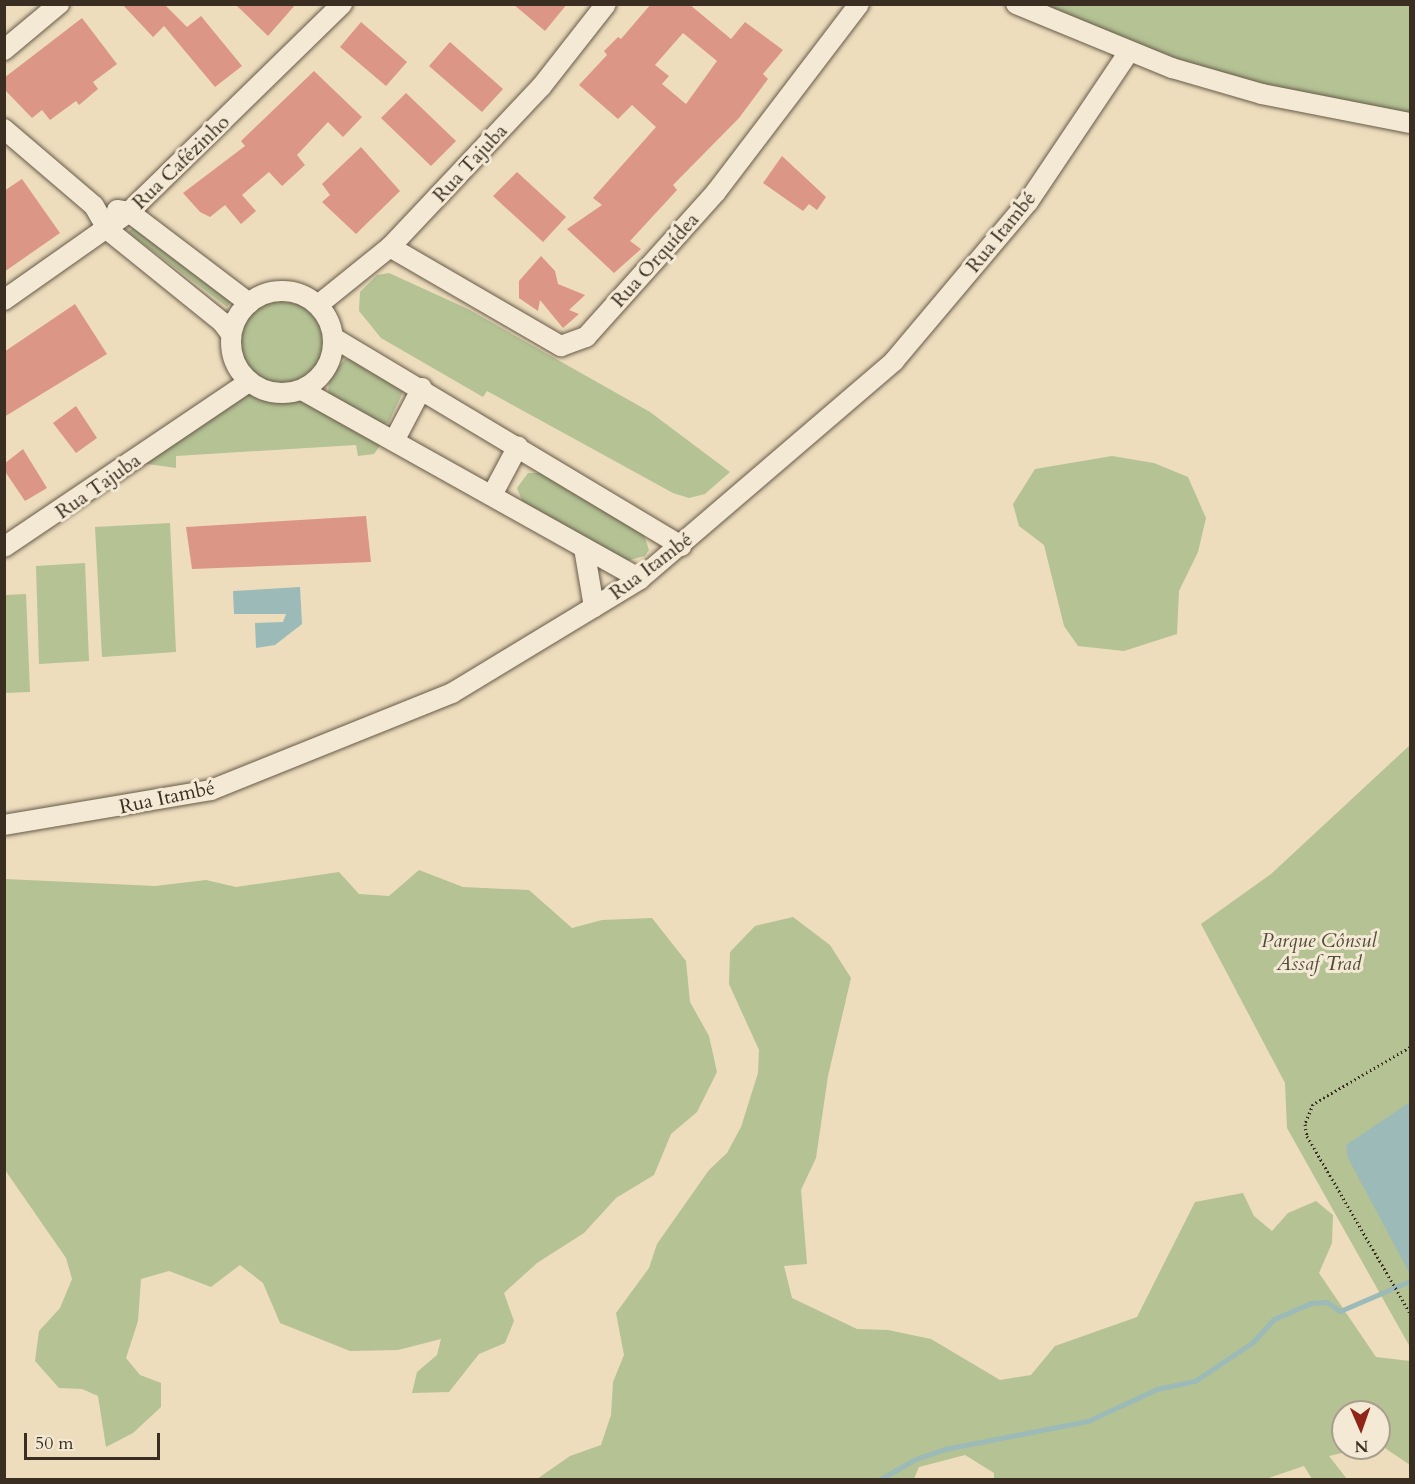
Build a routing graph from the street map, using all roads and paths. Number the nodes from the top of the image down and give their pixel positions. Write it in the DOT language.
graph roads {
  1 [pos="58,4"];
  2 [pos="342,4"];
  3 [pos="606,4"];
  4 [pos="859,4"];
  5 [pos="1017,4"];
  6 [pos="4,50"];
  7 [pos="1128,53"];
  8 [pos="1410,123"];
  9 [pos="4,129"];
  10 [pos="94,206"];
  11 [pos="129,212"];
  12 [pos="108,230"];
  13 [pos="390,248"];
  14 [pos="4,300"];
  15 [pos="249,303"];
  16 [pos="318,305"];
  17 [pos="231,334"];
  18 [pos="334,338"];
  19 [pos="249,382"];
  20 [pos="422,388"];
  21 [pos="302,390"];
  22 [pos="394,441"];
  23 [pos="518,446"];
  24 [pos="492,495"];
  25 [pos="681,546"];
  26 [pos="4,547"];
  27 [pos="584,548"];
  28 [pos="640,579"];
  29 [pos="594,607"];
  30 [pos="4,825"];
  31 [pos="1410,1047"];
  32 [pos="1410,1313"];
  1 -- 6 [label="street"];
  2 -- 11 [label="street, Rua Cafézinho"];
  3 -- 13 [label="street, Rua Tajuba"];
  4 -- 13 [label="street, Rua Orquídea"];
  5 -- 7 [label="street"];
  7 -- 8 [label="street"];
  7 -- 25 [label="street, Rua Itambé"];
  9 -- 10 [label="street"];
  10 -- 11 [label="street"];
  10 -- 12 [label="street"];
  11 -- 12 [label="street, Rua Cafézinho"];
  11 -- 15 [label="street"];
  12 -- 14 [label="street, Rua Cafézinho"];
  12 -- 17 [label="street"];
  13 -- 16 [label="street, Rua Tajuba"];
  15 -- 16 [label="street"];
  15 -- 17 [label="street"];
  16 -- 18 [label="street"];
  17 -- 19 [label="street"];
  18 -- 20 [label="street"];
  18 -- 21 [label="street"];
  19 -- 21 [label="street"];
  19 -- 26 [label="street, Rua Tajuba"];
  20 -- 22 [label="street"];
  20 -- 23 [label="street"];
  21 -- 22 [label="street"];
  22 -- 24 [label="street"];
  23 -- 24 [label="street"];
  23 -- 25 [label="street"];
  24 -- 27 [label="street"];
  25 -- 28 [label="street, Rua Itambé"];
  27 -- 28 [label="street"];
  27 -- 29 [label="street"];
  28 -- 29 [label="street, Rua Itambé"];
  29 -- 30 [label="street, Rua Itambé"];
  31 -- 32 [label="path"];
}
